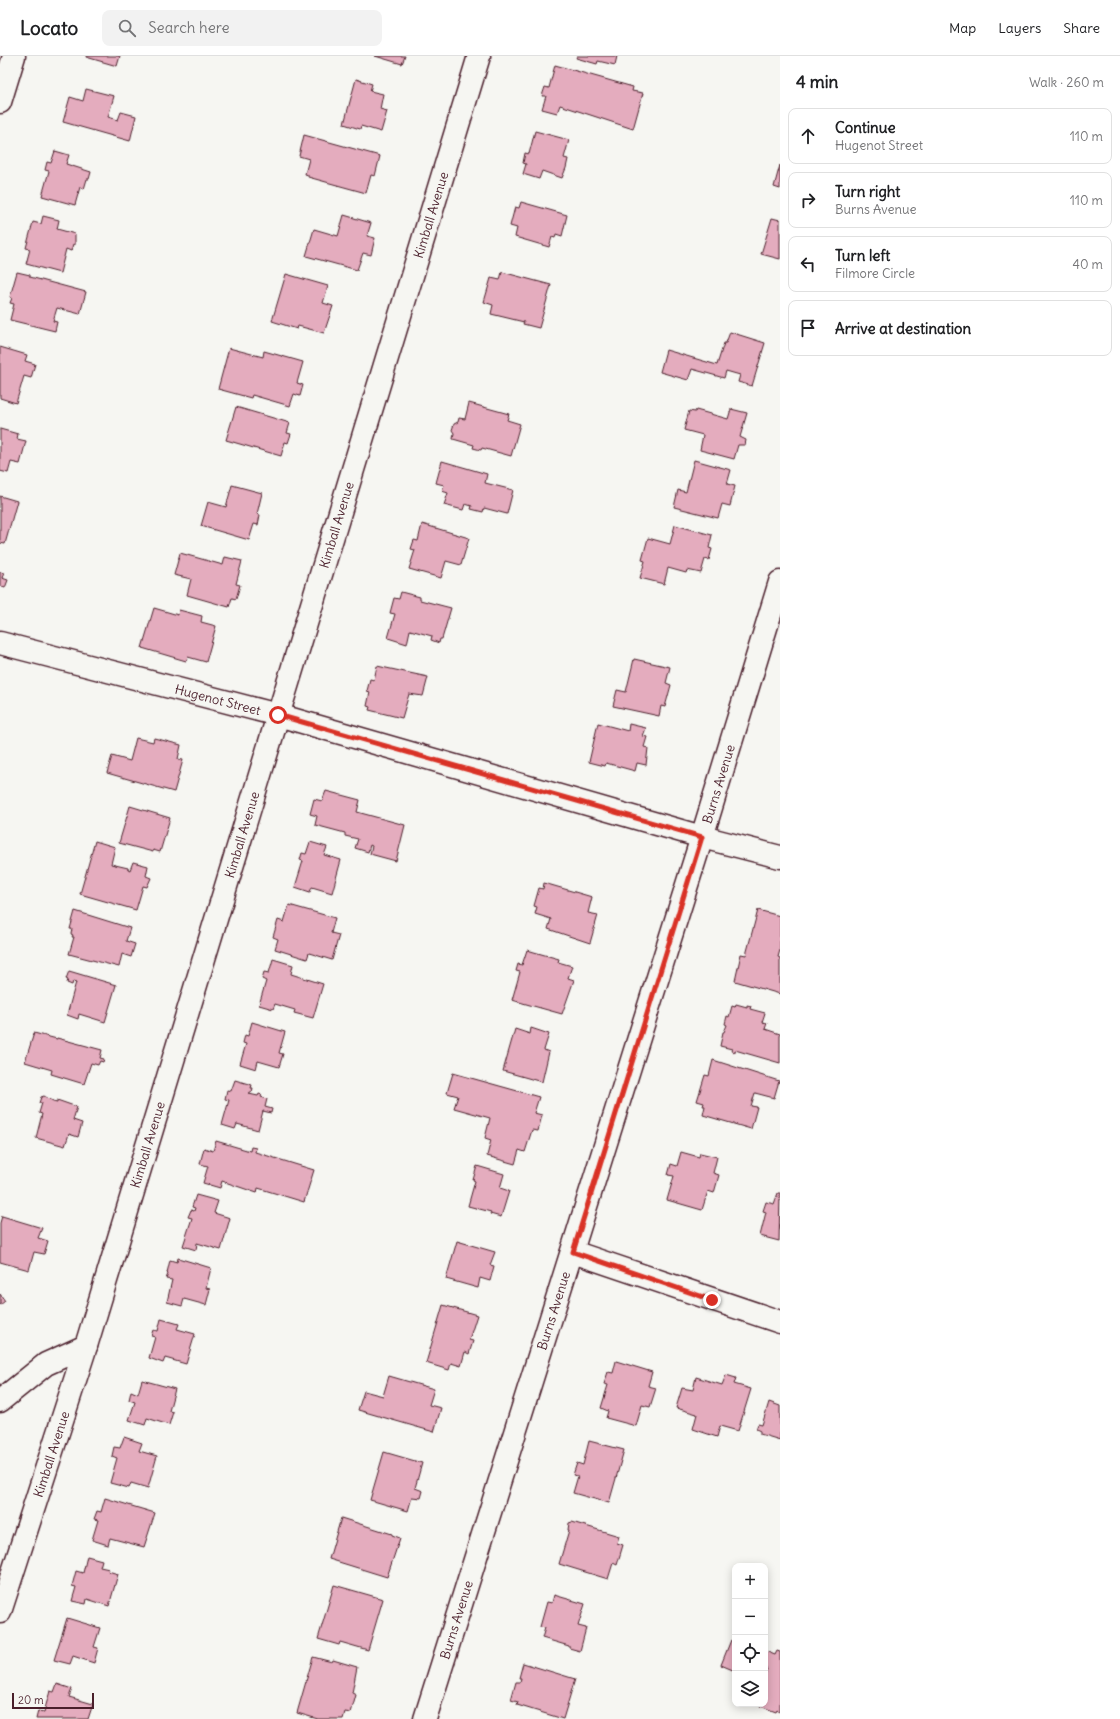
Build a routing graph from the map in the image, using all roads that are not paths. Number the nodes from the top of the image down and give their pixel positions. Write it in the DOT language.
graph roads {
  1 [pos="14,56"];
  2 [pos="479,56"];
  3 [pos="0,102"];
  4 [pos="780,582"];
  5 [pos="0,643"];
  6 [pos="278,715"];
  7 [pos="702,837"];
  8 [pos="780,857"];
  9 [pos="573,1252"];
  10 [pos="780,1322"];
  11 [pos="86,1346"];
  12 [pos="0,1401"];
  13 [pos="0,1612"];
  14 [pos="425,1719"];
  1 -- 3 [label="street"];
  2 -- 6 [label="street, Kimball Avenue"];
  4 -- 7 [label="street, Burns Avenue"];
  5 -- 6 [label="street, Hugenot Street"];
  6 -- 7 [label="street, Hugenot Street"];
  6 -- 11 [label="street, Kimball Avenue"];
  7 -- 8 [label="street, Hugenot Street"];
  7 -- 9 [label="street, Burns Avenue"];
  9 -- 10 [label="street"];
  9 -- 14 [label="street, Burns Avenue"];
  11 -- 12 [label="street"];
  11 -- 13 [label="street, Kimball Avenue"];
}
